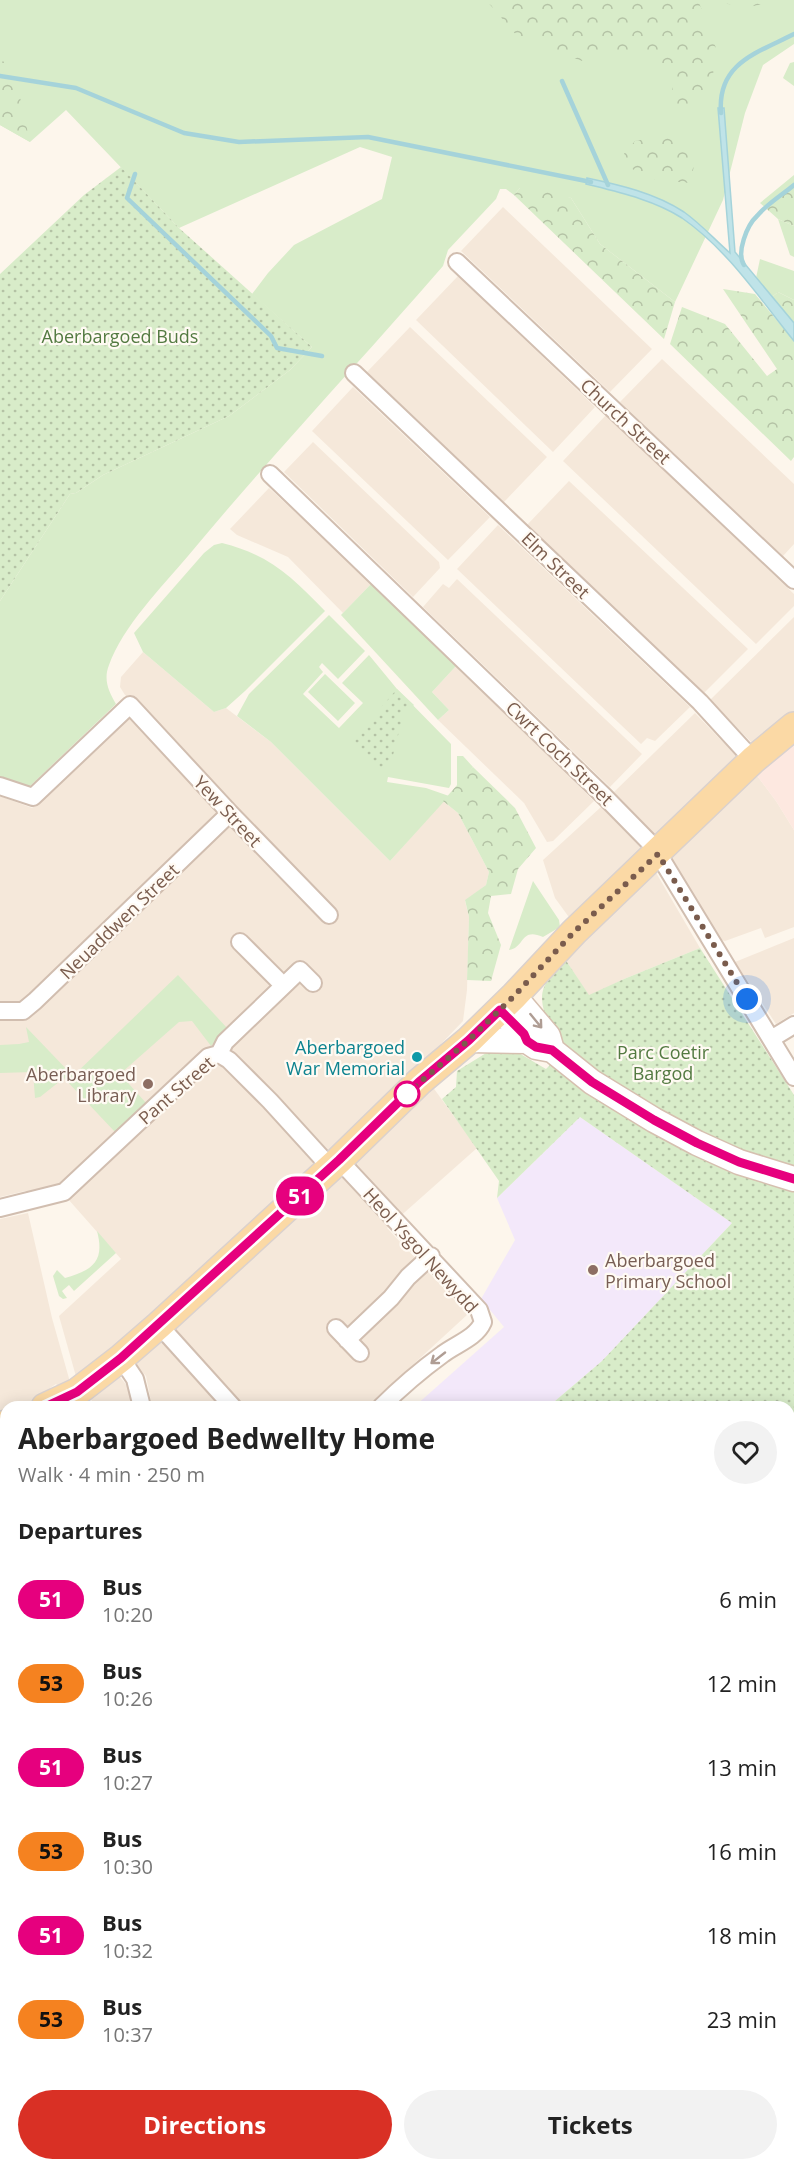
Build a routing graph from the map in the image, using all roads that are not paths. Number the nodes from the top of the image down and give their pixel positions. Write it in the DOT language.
graph roads {
  1 [pos="457,262"];
  2 [pos="354,373"];
  3 [pos="270,474"];
  4 [pos="794,580"];
  5 [pos="794,726"];
  6 [pos="753,760"];
  7 [pos="0,786"];
  8 [pos="230,813"];
  9 [pos="658,854"];
  10 [pos="329,915"];
  11 [pos="240,942"];
  12 [pos="313,983"];
  13 [pos="283,986"];
  14 [pos="507,1003"];
  15 [pos="0,1011"];
  16 [pos="794,1025"];
  17 [pos="771,1039"];
  18 [pos="469,1040"];
  19 [pos="527,1041"];
  20 [pos="552,1050"];
  21 [pos="219,1054"];
  22 [pos="794,1077"];
  23 [pos="335,1164"];
  24 [pos="794,1179"];
  25 [pos="0,1208"];
  26 [pos="431,1256"];
  27 [pos="159,1325"];
  28 [pos="360,1353"];
  29 [pos="121,1358"];
  30 [pos="58,1401"];
  31 [pos="140,1401"];
  32 [pos="228,1401"];
  33 [pos="387,1401"];
  1 -- 4 [label="street, Church Street"];
  2 -- 6 [label="street, Elm Street"];
  3 -- 9 [label="street, Cwrt Coch Street"];
  5 -- 6 [label="main road"];
  6 -- 9 [label="main road"];
  7 -- 8 [label="street, Yew Street"];
  8 -- 10 [label="street, Yew Street"];
  8 -- 15 [label="street, Neuaddwen Street"];
  9 -- 14 [label="main road"];
  9 -- 17 [label="street, Cwrt Coch Street"];
  11 -- 13 [label="street"];
  12 -- 13 [label="street"];
  13 -- 21 [label="street"];
  14 -- 18 [label="main road"];
  14 -- 19 [label="street"];
  14 -- 20 [label="street, one-way"];
  16 -- 17 [label="street"];
  17 -- 22 [label="street, Cwrt Coch Street"];
  18 -- 19 [label="street"];
  18 -- 23 [label="main road"];
  19 -- 20 [label="street"];
  20 -- 24 [label="street"];
  21 -- 23 [label="street, Pant Street"];
  21 -- 25 [label="street, Pant Street"];
  23 -- 26 [label="street, Heol Ysgol Newydd"];
  23 -- 27 [label="main road"];
  26 -- 28 [label="street"];
  26 -- 33 [label="street, Heol Ysgol Newydd, one-way"];
  27 -- 29 [label="main road"];
  27 -- 32 [label="street"];
  29 -- 30 [label="main road"];
  29 -- 31 [label="street"];
}
